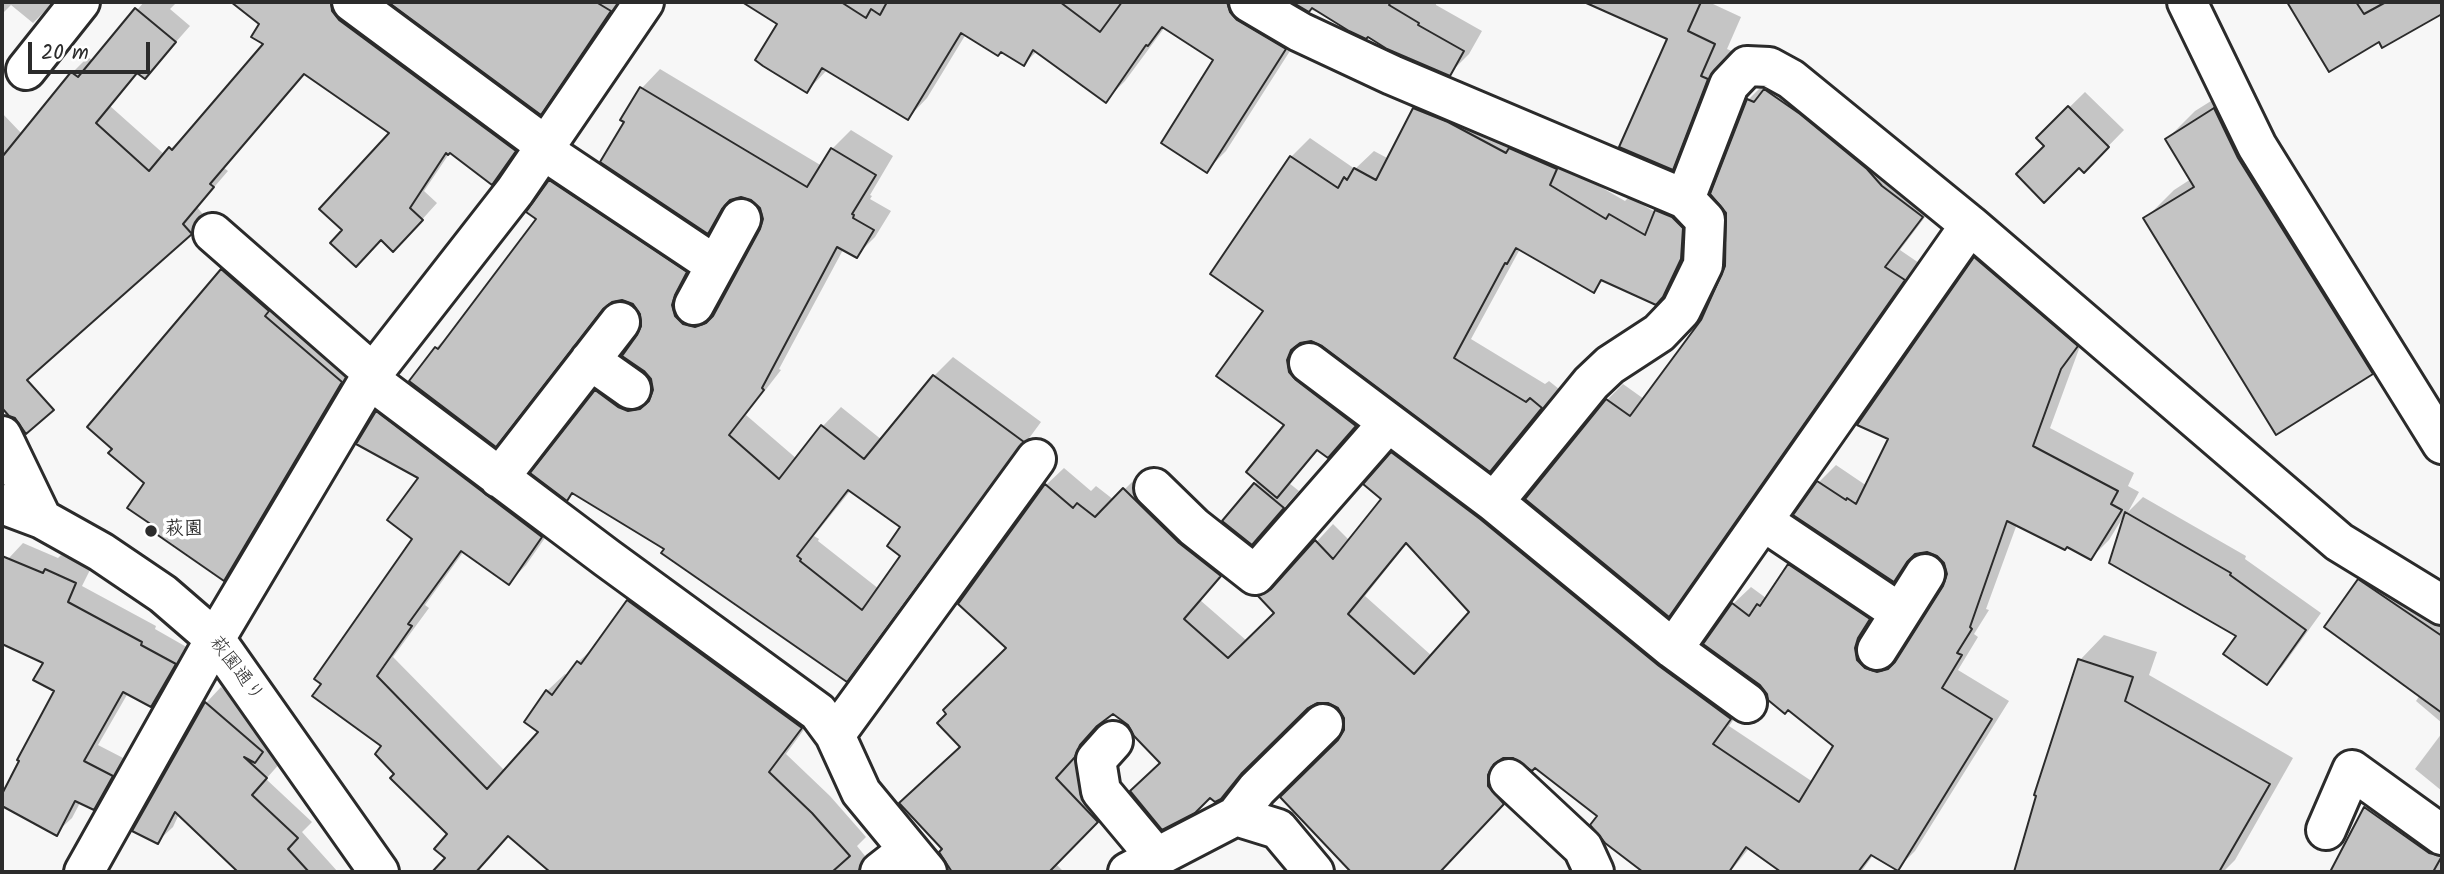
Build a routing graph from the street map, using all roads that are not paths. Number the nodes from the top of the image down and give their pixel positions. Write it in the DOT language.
graph roads {
  1 [pos="80,2"];
  2 [pos="352,2"];
  3 [pos="644,2"];
  4 [pos="1249,2"];
  5 [pos="2187,2"];
  6 [pos="26,70"];
  7 [pos="545,148"];
  8 [pos="1685,199"];
  9 [pos="741,219"];
  10 [pos="1970,225"];
  11 [pos="213,233"];
  12 [pos="715,265"];
  13 [pos="694,305"];
  14 [pos="620,322"];
  15 [pos="590,360"];
  16 [pos="1309,363"];
  17 [pos="373,373"];
  18 [pos="631,389"];
  19 [pos="1388,424"];
  20 [pos="2,436"];
  21 [pos="2442,444"];
  22 [pos="1037,459"];
  23 [pos="499,478"];
  24 [pos="1154,488"];
  25 [pos="1494,502"];
  26 [pos="2,504"];
  27 [pos="42,519"];
  28 [pos="1763,520"];
  29 [pos="1925,574"];
  30 [pos="2442,605"];
  31 [pos="1900,613"];
  32 [pos="215,639"];
  33 [pos="1673,649"];
  34 [pos="1877,650"];
  35 [pos="1747,703"];
  36 [pos="1323,724"];
  37 [pos="835,735"];
  38 [pos="1112,741"];
  39 [pos="1509,779"];
  40 [pos="1236,816"];
  41 [pos="2326,830"];
  42 [pos="2442,835"];
  43 [pos="905,865"];
  44 [pos="1143,865"];
  45 [pos="84,872"];
  46 [pos="379,872"];
  47 [pos="1314,872"];
  48 [pos="1594,872"];
  1 -- 6 [label="street"];
  2 -- 7 [label="street"];
  3 -- 7 [label="street"];
  4 -- 8 [label="street"];
  5 -- 21 [label="street"];
  7 -- 12 [label="street"];
  7 -- 17 [label="street"];
  8 -- 10 [label="street"];
  8 -- 25 [label="street"];
  9 -- 12 [label="street"];
  10 -- 28 [label="street"];
  10 -- 30 [label="street"];
  11 -- 17 [label="street"];
  12 -- 13 [label="street"];
  14 -- 15 [label="street"];
  15 -- 18 [label="street"];
  15 -- 23 [label="street"];
  16 -- 19 [label="street"];
  17 -- 23 [label="street"];
  17 -- 32 [label="street"];
  19 -- 24 [label="street"];
  19 -- 25 [label="street"];
  20 -- 27 [label="street"];
  22 -- 37 [label="street"];
  23 -- 37 [label="street"];
  25 -- 33 [label="street"];
  26 -- 27 [label="street, 萩園通り"];
  27 -- 32 [label="street, 萩園通り"];
  28 -- 31 [label="street"];
  28 -- 33 [label="street"];
  29 -- 31 [label="street"];
  31 -- 34 [label="street"];
  32 -- 45 [label="street"];
  32 -- 46 [label="street, 萩園通り"];
  33 -- 35 [label="street"];
  36 -- 40 [label="street"];
  37 -- 43 [label="street"];
  38 -- 44 [label="street"];
  39 -- 48 [label="street"];
  40 -- 44 [label="street"];
  40 -- 47 [label="street"];
  41 -- 42 [label="street"];
}
